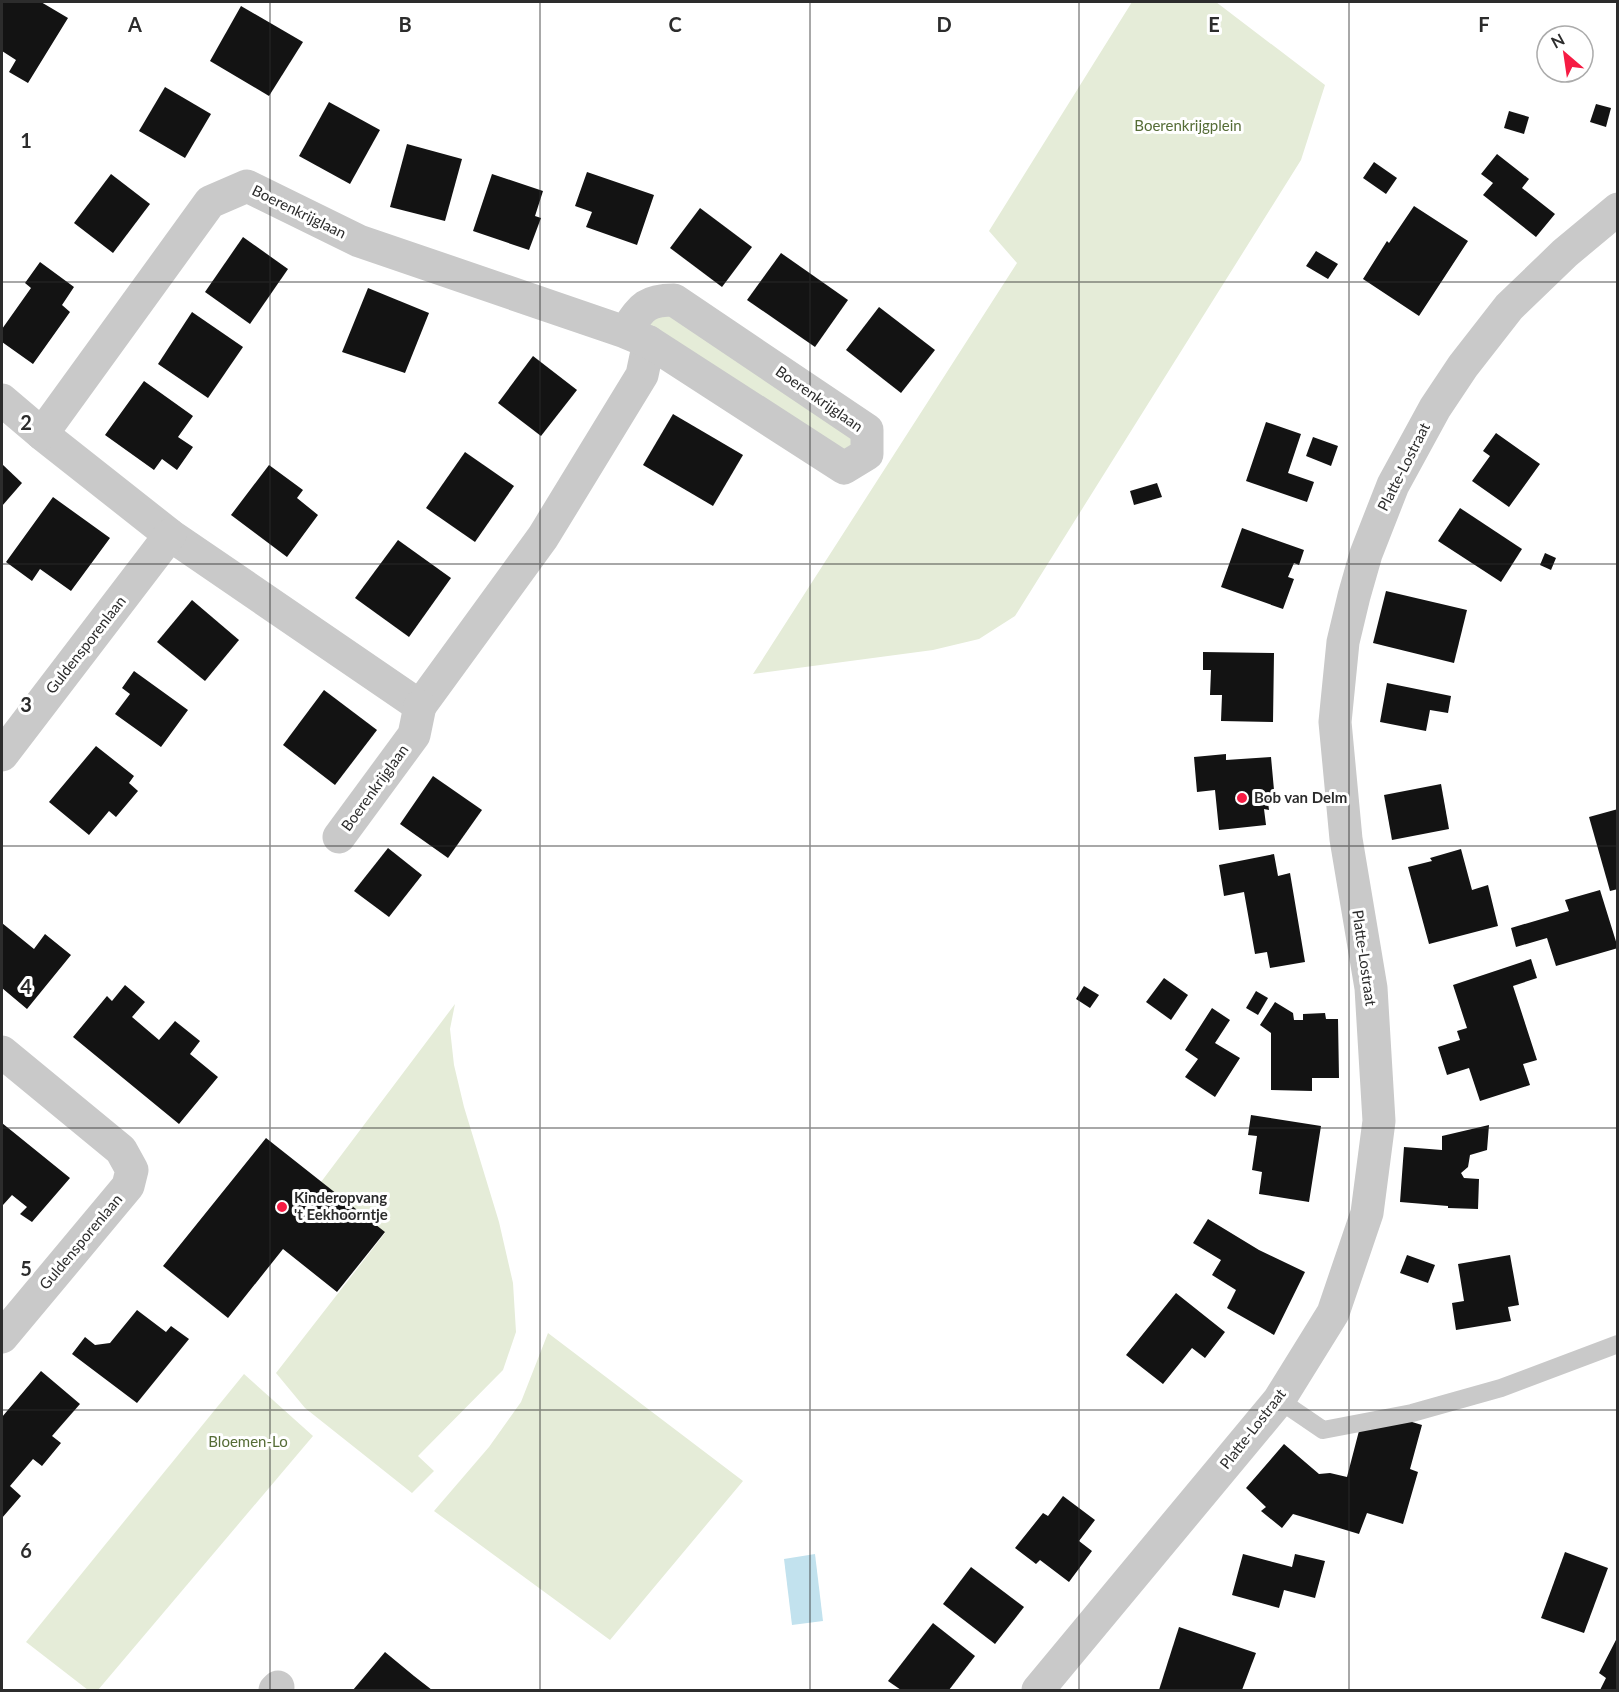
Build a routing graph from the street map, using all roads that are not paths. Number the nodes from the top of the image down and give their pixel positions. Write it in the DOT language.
graph roads {
  1 [pos="1617,209"];
  2 [pos="649,344"];
  3 [pos="2,400"];
  4 [pos="42,434"];
  5 [pos="170,535"];
  6 [pos="420,706"];
  7 [pos="2,755"];
  8 [pos="339,837"];
  9 [pos="2,1052"];
  10 [pos="2,1337"];
  11 [pos="1617,1344"];
  12 [pos="1279,1400"];
  13 [pos="1038,1690"];
  1 -- 12 [label="street, Platte-Lostraat"];
  2 -- 2 [label="street, Boerenkrijglaan"];
  2 -- 4 [label="street, Boerenkrijglaan"];
  2 -- 6 [label="street, Boerenkrijglaan"];
  3 -- 4 [label="street"];
  4 -- 5 [label="street"];
  5 -- 6 [label="street"];
  5 -- 7 [label="street, Guldensporenlaan"];
  6 -- 8 [label="street, Boerenkrijglaan"];
  9 -- 10 [label="street, Guldensporenlaan"];
  11 -- 12 [label="lane"];
  12 -- 13 [label="street, Platte-Lostraat"];
}
